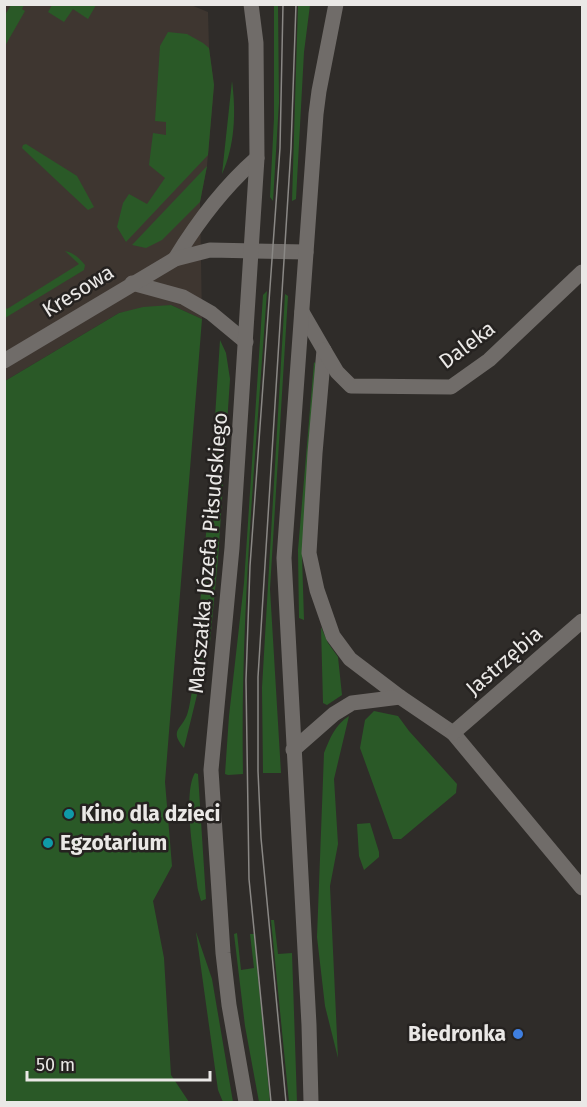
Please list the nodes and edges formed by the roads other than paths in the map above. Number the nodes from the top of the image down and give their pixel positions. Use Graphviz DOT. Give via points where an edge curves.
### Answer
graph roads {
  1 [pos="251,4"];
  2 [pos="336,4"];
  3 [pos="257,158"];
  4 [pos="252,251"];
  5 [pos="306,252"];
  6 [pos="175,259"];
  7 [pos="582,272"];
  8 [pos="132,283"];
  9 [pos="302,312"];
  10 [pos="246,342"];
  11 [pos="324,350"];
  12 [pos="4,362"];
  13 [pos="582,621"];
  14 [pos="400,697"];
  15 [pos="453,733"];
  16 [pos="293,750"];
  17 [pos="582,888"];
  18 [pos="246,1102"];
  19 [pos="311,1102"];
  1 -- 3 [label="main road, Marszałka Józefa Piłsudskiego" via="256,43"];
  2 -- 5 [label="main road" via="319,91"];
  3 -- 4 [label="main road, Marszałka Józefa Piłsudskiego"];
  3 -- 6 [label="main road" via="234,178 195,225"];
  4 -- 5 [label="main road, Kresowa"];
  4 -- 6 [label="main road, Kresowa" via="210,250"];
  4 -- 10 [label="main road, Marszałka Józefa Piłsudskiego"];
  5 -- 9 [label="main road"];
  6 -- 8 [label="main road, Kresowa"];
  7 -- 11 [label="main road, Daleka" via="489,360 451,387 351,386"];
  8 -- 10 [label="main road" via="183,297 211,313"];
  8 -- 12 [label="main road, Kresowa"];
  9 -- 11 [label="main road"];
  9 -- 16 [label="main road" via="284,558"];
  10 -- 18 [label="main road, Marszałka Józefa Piłsudskiego" via="211,770 223,953"];
  11 -- 14 [label="main road" via="309,553 317,591 341,647"];
  13 -- 15 [label="main road, Jastrzębia"];
  14 -- 15 [label="main road"];
  14 -- 16 [label="main road" via="352,703"];
  15 -- 17 [label="main road"];
  16 -- 19 [label="main road"];
}
